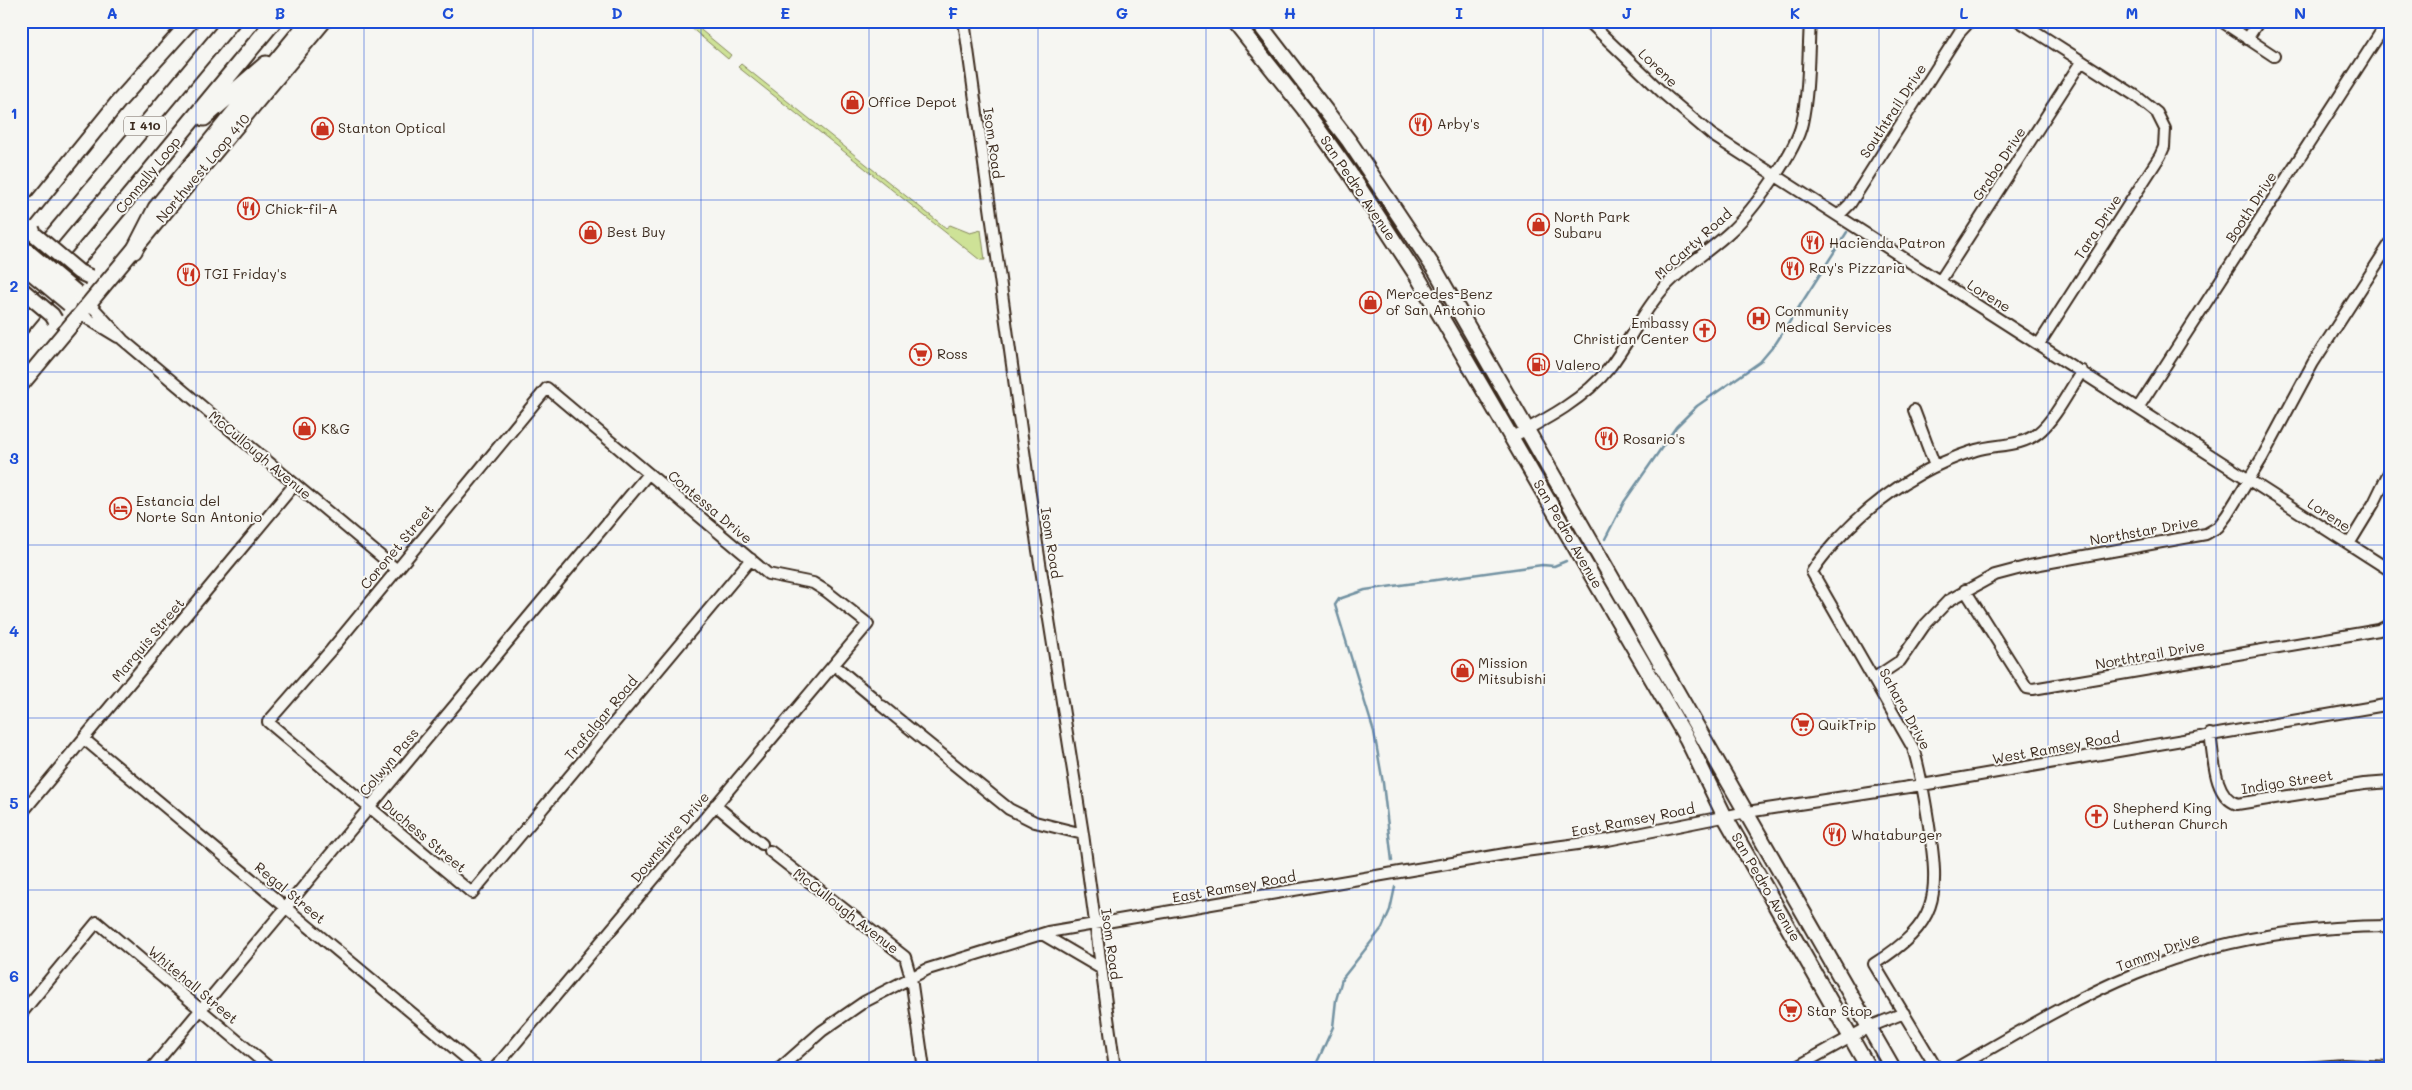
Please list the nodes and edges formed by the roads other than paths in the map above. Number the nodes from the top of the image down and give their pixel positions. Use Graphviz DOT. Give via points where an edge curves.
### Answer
graph roads {
  1 [pos="191,21"];
  2 [pos="232,21"];
  3 [pos="274,21"];
  4 [pos="309,21"];
  5 [pos="324,21"];
  6 [pos="964,21"];
  7 [pos="1234,21"];
  8 [pos="1257,21"];
  9 [pos="1588,21"];
  10 [pos="1810,21"];
  11 [pos="1970,21"];
  12 [pos="2019,21"];
  13 [pos="2221,21"];
  14 [pos="2259,21"];
  15 [pos="2388,21"];
  16 [pos="2247,39"];
  17 [pos="2274,56"];
  18 [pos="2081,62"];
  19 [pos="171,147"];
  20 [pos="1775,174"];
  21 [pos="1839,215"];
  22 [pos="26,225"];
  23 [pos="2391,242"];
  24 [pos="21,246"];
  25 [pos="134,251"];
  26 [pos="21,264"];
  27 [pos="120,268"];
  28 [pos="21,274"];
  29 [pos="1940,281"];
  30 [pos="21,289"];
  31 [pos="73,299"];
  32 [pos="85,308"];
  33 [pos="22,326"];
  34 [pos="2039,344"];
  35 [pos="52,349"];
  36 [pos="2082,371"];
  37 [pos="21,385"];
  38 [pos="547,388"];
  39 [pos="2138,408"];
  40 [pos="1914,410"];
  41 [pos="1527,429"];
  42 [pos="1512,437"];
  43 [pos="1935,466"];
  44 [pos="2391,468"];
  45 [pos="648,474"];
  46 [pos="2248,480"];
  47 [pos="295,484"];
  48 [pos="2349,544"];
  49 [pos="751,559"];
  50 [pos="396,569"];
  51 [pos="2391,571"];
  52 [pos="1965,590"];
  53 [pos="868,624"];
  54 [pos="2391,624"];
  55 [pos="1642,629"];
  56 [pos="1628,637"];
  57 [pos="834,665"];
  58 [pos="1873,680"];
  59 [pos="2391,704"];
  60 [pos="268,722"];
  61 [pos="2210,734"];
  62 [pos="84,739"];
  63 [pos="2391,782"];
  64 [pos="1922,785"];
  65 [pos="715,805"];
  66 [pos="369,807"];
  67 [pos="1747,812"];
  68 [pos="21,814"];
  69 [pos="1725,817"];
  70 [pos="1083,834"];
  71 [pos="472,894"];
  72 [pos="285,907"];
  73 [pos="1095,923"];
  74 [pos="2391,926"];
  75 [pos="1042,934"];
  76 [pos="1100,968"];
  77 [pos="911,978"];
  78 [pos="200,1010"];
  79 [pos="21,1014"];
  80 [pos="1904,1014"];
  81 [pos="1869,1027"];
  82 [pos="1852,1036"];
  83 [pos="2391,1067"];
  84 [pos="151,1069"];
  85 [pos="271,1069"];
  86 [pos="478,1069"];
  87 [pos="494,1069"];
  88 [pos="779,1069"];
  89 [pos="924,1069"];
  90 [pos="1115,1069"];
  91 [pos="1793,1069"];
  92 [pos="1870,1069"];
  93 [pos="1893,1069"];
  94 [pos="1937,1069"];
  95 [pos="1955,1069"];
  96 [pos="2291,1069"];
  1 -- 22 [label="main road" via="119,101 35,205"];
  2 -- 28 [label="highway, I 410"];
  3 -- 19 [label="highway, Connally Loop / I 410"];
  4 -- 19 [label="highway" via="273,58"];
  4 -- 25 [label="highway" via="156,208"];
  5 -- 25 [label="main road, Northwest Loop 410"];
  6 -- 70 [label="street, Isom Road" via="1037,544"];
  7 -- 42 [label="main road, San Pedro Avenue" via="1299,102 1349,172 1420,279"];
  8 -- 41 [label="main road, San Pedro Avenue" via="1349,141 1408,227"];
  9 -- 20 [label="street, Lorene" via="1712,135"];
  10 -- 20 [label="street, McCarty Road" via="1802,125"];
  11 -- 21 [label="street, Southtrail Drive" via="1959,33 1850,204"];
  12 -- 18 [label="street"];
  13 -- 16 [label="street"];
  14 -- 16 [label="street"];
  15 -- 39 [label="street, Booth Drive"];
  16 -- 17 [label="street"];
  18 -- 29 [label="street, Grabo Drive"];
  18 -- 34 [label="street, Tara Drive" via="2157,113 2162,120 2165,140 2160,156"];
  19 -- 33 [label="highway, Connally Loop / I 410"];
  20 -- 21 [label="street, Lorene"];
  20 -- 41 [label="street, McCarty Road" via="1734,228 1662,290 1597,381 1570,403"];
  21 -- 29 [label="street, Lorene"];
  22 -- 27 [label="main road, bridge" via="79,272 90,277"];
  23 -- 46 [label="street, Northstar Drive" via="2313,363"];
  24 -- 31 [label="main road, McCullough Avenue, bridge"];
  25 -- 27 [label="main road, Northwest Loop 410"];
  26 -- 31 [label="main road, McCullough Avenue, bridge"];
  27 -- 32 [label="main road, Northwest Loop 410"];
  29 -- 34 [label="street, Lorene"];
  30 -- 35 [label="main road, bridge" via="52,314 56,330"];
  31 -- 32 [label="main road, McCullough Avenue"];
  32 -- 35 [label="main road, Northwest Loop 410"];
  32 -- 47 [label="street, McCullough Avenue"];
  34 -- 36 [label="street, Lorene"];
  35 -- 37 [label="main road, Northwest Loop 410"];
  36 -- 39 [label="street, Lorene"];
  36 -- 43 [label="street" via="2038,433 2027,440 1980,449"];
  38 -- 45 [label="street, Contessa Drive"];
  38 -- 50 [label="street, Coronet Street"];
  39 -- 46 [label="street, Lorene"];
  40 -- 43 [label="street"];
  41 -- 42 [label="street, McCarty Road"];
  41 -- 55 [label="main road, San Pedro Avenue"];
  42 -- 56 [label="main road, San Pedro Avenue"];
  43 -- 58 [label="street, Sahara Drive" via="1900,485 1869,508 1830,548 1812,572"];
  44 -- 48 [label="street"];
  45 -- 49 [label="street, Contessa Drive"];
  45 -- 66 [label="street, Colwyn Pass"];
  46 -- 48 [label="street, Lorene"];
  46 -- 52 [label="street, Northstar Drive" via="2218,527 2206,534 2009,570"];
  47 -- 50 [label="street, McCullough Avenue"];
  47 -- 62 [label="street, Marquis Street"];
  48 -- 51 [label="street, Lorene"];
  49 -- 53 [label="street, Contessa Drive" via="768,574 814,583"];
  49 -- 71 [label="street, Trafalgar Road"];
  50 -- 60 [label="street, Coronet Street"];
  52 -- 54 [label="street, Northtrail Drive" via="2027,688 2033,689 2379,630"];
  52 -- 58 [label="street, Northstar Drive" via="1936,613 1900,660"];
  53 -- 57 [label="street, Downshire Drive"];
  55 -- 56 [label="main road"];
  55 -- 67 [label="main road, San Pedro Avenue"];
  56 -- 69 [label="main road, San Pedro Avenue" via="1690,745"];
  57 -- 65 [label="street, Downshire Drive"];
  57 -- 70 [label="street" via="1009,809 1035,822"];
  58 -- 64 [label="street, Sahara Drive" via="1913,748"];
  59 -- 61 [label="street, West Ramsey Road"];
  60 -- 66 [label="street, Duchess Street"];
  61 -- 63 [label="street, Indigo Street" via="2224,798 2237,804"];
  61 -- 64 [label="street, West Ramsey Road"];
  62 -- 68 [label="street, Marquis Street"];
  62 -- 72 [label="street, Regal Street"];
  64 -- 67 [label="street, West Ramsey Road"];
  64 -- 80 [label="street, Sahara Drive" via="1935,869 1932,901 1914,934 1874,964"];
  65 -- 77 [label="street, McCullough Avenue" via="905,957"];
  65 -- 87 [label="street, Downshire Drive"];
  66 -- 71 [label="street, Duchess Street"];
  66 -- 72 [label="street, Colwyn Pass"];
  67 -- 69 [label="street, West Ramsey Road"];
  67 -- 81 [label="main road, San Pedro Avenue"];
  69 -- 73 [label="street, East Ramsey Road" via="1580,844"];
  69 -- 82 [label="main road, San Pedro Avenue"];
  70 -- 73 [label="street, Isom Road"];
  72 -- 78 [label="street, Colwyn Pass"];
  72 -- 86 [label="street, Regal Street"];
  73 -- 75 [label="street, East Ramsey Road"];
  73 -- 76 [label="street, Isom Road"];
  74 -- 95 [label="street, Tammy Drive" via="2350,926 2267,935 2200,951 2136,973 2074,1002"];
  75 -- 76 [label="street"];
  75 -- 77 [label="street, East Ramsey Road" via="950,961"];
  76 -- 90 [label="street, Isom Road"];
  77 -- 88 [label="street, East Ramsey Road" via="864,1002 822,1031"];
  77 -- 89 [label="street, McCullough Avenue"];
  78 -- 79 [label="street, Whitehall Street" via="97,922"];
  78 -- 84 [label="street, Colwyn Pass"];
  78 -- 85 [label="street, Whitehall Street"];
  80 -- 81 [label="street"];
  80 -- 94 [label="street"];
  81 -- 82 [label="street"];
  81 -- 93 [label="main road, San Pedro Avenue"];
  82 -- 91 [label="street"];
  82 -- 92 [label="main road, San Pedro Avenue"];
  83 -- 96 [label="street" via="2344,1065"];
}
